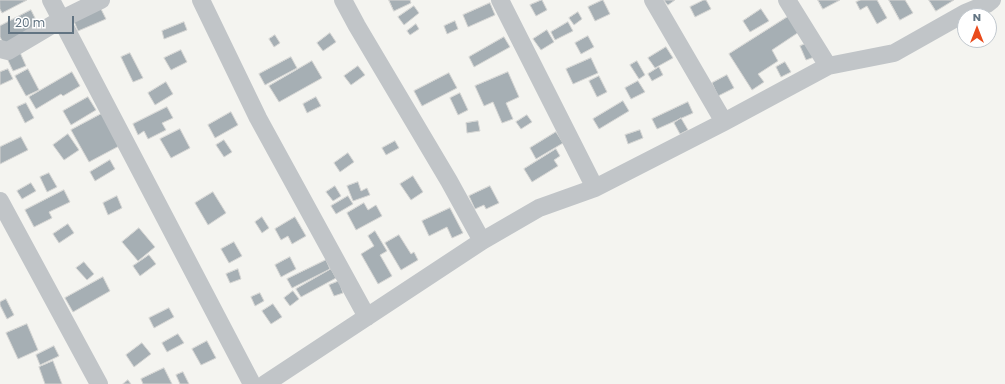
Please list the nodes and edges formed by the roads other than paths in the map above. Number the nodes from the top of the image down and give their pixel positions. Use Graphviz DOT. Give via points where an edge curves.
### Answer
graph roads {
  1 [pos="51,0"];
  2 [pos="101,0"];
  3 [pos="201,0"];
  4 [pos="343,0"];
  5 [pos="500,0"];
  6 [pos="653,0"];
  7 [pos="787,0"];
  8 [pos="992,0"];
  9 [pos="62,18"];
  10 [pos="0,49"];
  11 [pos="828,66"];
  12 [pos="724,122"];
  13 [pos="594,188"];
  14 [pos="0,201"];
  15 [pos="482,241"];
  16 [pos="367,317"];
  17 [pos="99,384"];
  18 [pos="252,384"];
  19 [pos="265,384"];
  1 -- 9 [label="street"];
  2 -- 9 [label="street"];
  3 -- 16 [label="street" via="258,118"];
  4 -- 15 [label="street"];
  5 -- 13 [label="street"];
  6 -- 12 [label="street"];
  7 -- 11 [label="street"];
  8 -- 11 [label="street" via="894,53"];
  9 -- 10 [label="street" via="8,51"];
  9 -- 18 [label="street"];
  11 -- 12 [label="street"];
  12 -- 13 [label="street"];
  13 -- 15 [label="street" via="539,208"];
  14 -- 17 [label="street"];
  15 -- 16 [label="street"];
  16 -- 19 [label="street"];
}
